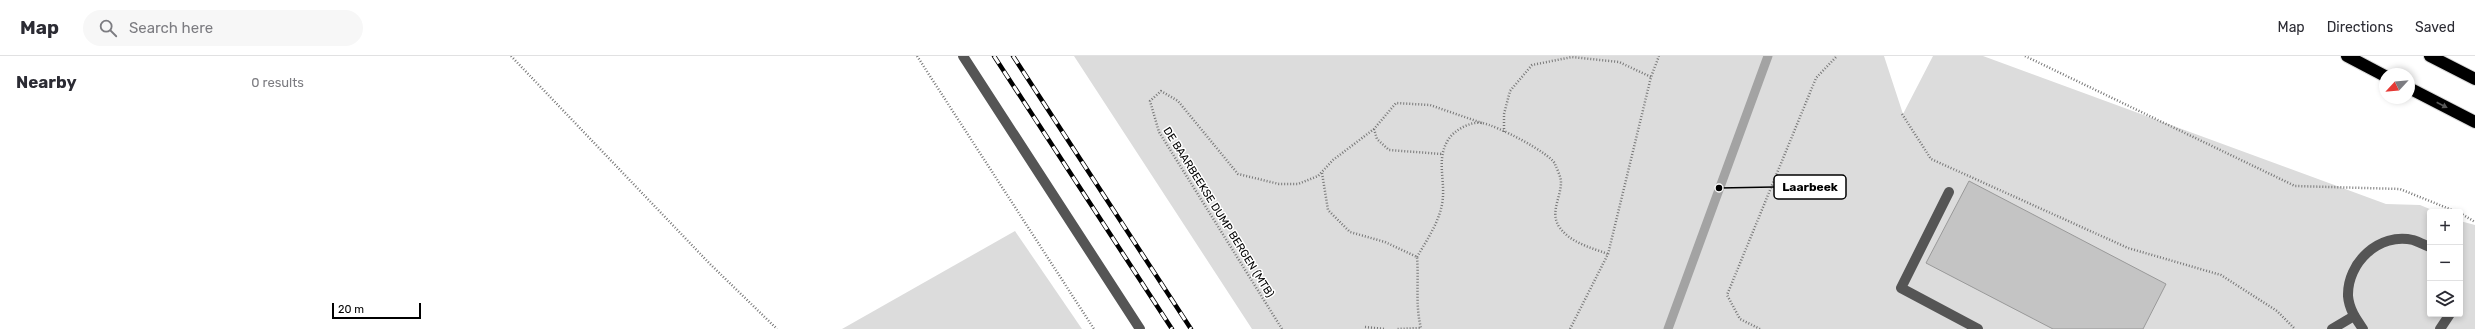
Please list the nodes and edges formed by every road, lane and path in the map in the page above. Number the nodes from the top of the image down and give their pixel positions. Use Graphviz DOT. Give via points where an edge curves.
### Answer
graph roads {
  1 [pos="512,56"];
  2 [pos="917,56"];
  3 [pos="963,56"];
  4 [pos="1659,56"];
  5 [pos="1837,56"];
  6 [pos="2025,56"];
  7 [pos="2347,56"];
  8 [pos="2430,56"];
  9 [pos="2379,73"];
  10 [pos="1651,77"];
  11 [pos="2475,79"];
  12 [pos="2415,91"];
  13 [pos="1902,114"];
  14 [pos="2475,122"];
  15 [pos="1482,123"];
  16 [pos="1374,129"];
  17 [pos="1504,132"];
  18 [pos="1442,154"];
  19 [pos="1322,172"];
  20 [pos="1949,192"];
  21 [pos="2449,209"];
  22 [pos="2463,215"];
  23 [pos="2475,222"];
  24 [pos="2427,246"];
  25 [pos="1608,254"];
  26 [pos="1417,257"];
  27 [pos="2354,316"];
  28 [pos="2448,317"];
  29 [pos="1365,327"];
  30 [pos="777,329"];
  31 [pos="1094,329"];
  32 [pos="1140,329"];
  33 [pos="1282,329"];
  34 [pos="1385,329"];
  35 [pos="1397,329"];
  36 [pos="1421,329"];
  37 [pos="1570,329"];
  38 [pos="1760,329"];
  39 [pos="1978,329"];
  40 [pos="2295,329"];
  41 [pos="2332,329"];
  42 [pos="2363,329"];
  43 [pos="2440,329"];
  1 -- 30 [label="path" via="709,263"];
  2 -- 31 [label="path"];
  3 -- 32 [label="street"];
  4 -- 10 [label="path"];
  5 -- 38 [label="path" via="1816,78 1727,295 1740,320"];
  6 -- 21 [label="path" via="2295,186 2400,189"];
  7 -- 9 [label="highway"];
  8 -- 11 [label="highway"];
  10 -- 17 [label="path" via="1619,62 1572,57 1532,65 1510,91 1504,114"];
  10 -- 25 [label="path"];
  12 -- 14 [label="highway, one-way"];
  13 -- 40 [label="path" via="1931,160 2128,248 2221,275 2277,311"];
  15 -- 16 [label="path, DE BAARBEEKSE DUMP BERGEN (MTB)" via="1430,105 1396,103"];
  15 -- 17 [label="path, DE BAARBEEKSE DUMP BERGEN (MTB)"];
  15 -- 18 [label="path" via="1463,126 1449,139"];
  16 -- 18 [label="path" via="1377,139 1389,150"];
  16 -- 19 [label="path, DE BAARBEEKSE DUMP BERGEN (MTB)" via="1332,160"];
  17 -- 25 [label="path, DE BAARBEEKSE DUMP BERGEN (MTB)" via="1537,149 1555,163 1561,181 1555,216 1560,228 1572,239"];
  18 -- 26 [label="path" via="1440,172 1443,195 1440,214"];
  19 -- 26 [label="path" via="1328,210 1350,232 1385,242"];
  19 -- 33 [label="path, DE BAARBEEKSE DUMP BERGEN (MTB)" via="1298,184 1279,184 1238,174 1178,101 1161,91 1150,101 1159,132"];
  20 -- 39 [label="street" via="1901,288"];
  22 -- 23 [label="path"];
  24 -- 27 [label="street" via="2412,240 2393,240 2374,247 2360,260 2350,277 2348,297"];
  25 -- 37 [label="path"];
  26 -- 36 [label="path" via="1417,310"];
  27 -- 41 [label="street"];
  27 -- 42 [label="street"];
  28 -- 43 [label="street"];
  29 -- 34 [label="path"];
  35 -- 36 [label="path"];
}
